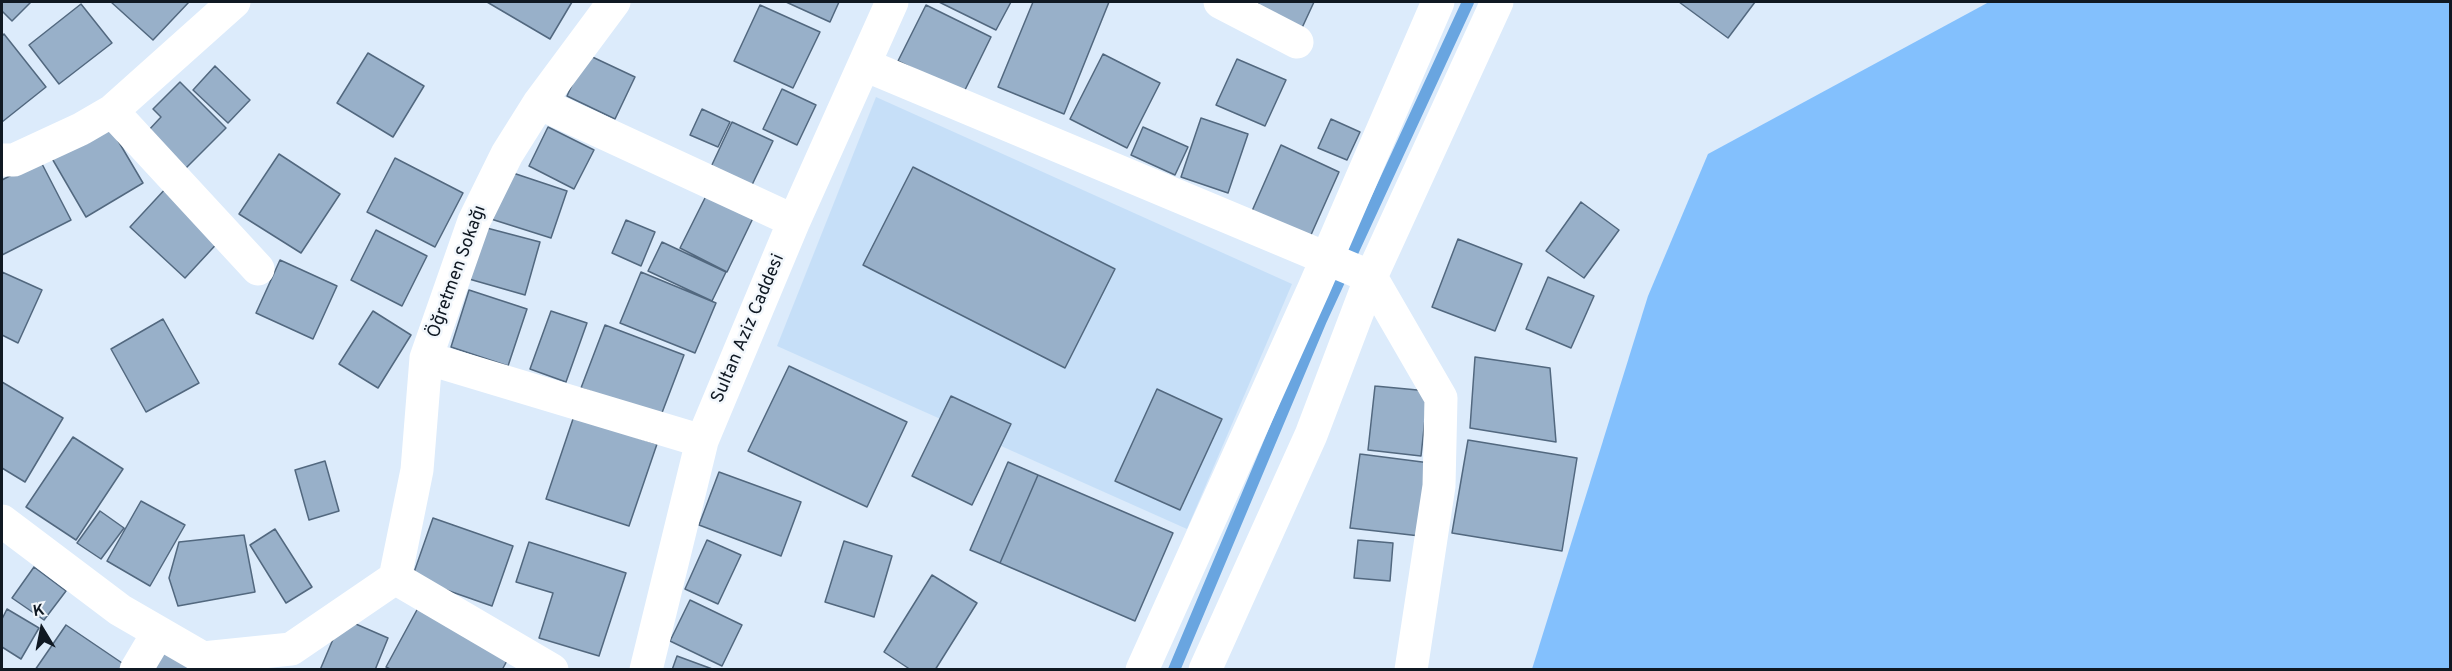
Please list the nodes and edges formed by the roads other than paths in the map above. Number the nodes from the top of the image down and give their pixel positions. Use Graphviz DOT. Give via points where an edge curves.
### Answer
graph roads {
  1 [pos="234,2"];
  2 [pos="614,2"];
  3 [pos="892,2"];
  4 [pos="1220,2"];
  5 [pos="1438,2"];
  6 [pos="1497,2"];
  7 [pos="1297,42"];
  8 [pos="865,65"];
  9 [pos="539,103"];
  10 [pos="112,111"];
  11 [pos="2,160"];
  12 [pos="794,221"];
  13 [pos="258,269"];
  14 [pos="1371,277"];
  15 [pos="426,358"];
  16 [pos="702,441"];
  17 [pos="2,521"];
  18 [pos="395,578"];
  19 [pos="158,633"];
  20 [pos="136,669"];
  21 [pos="552,669"];
  22 [pos="646,669"];
  23 [pos="1142,669"];
  24 [pos="1205,669"];
  25 [pos="1412,669"];
  1 -- 10 [label="street"];
  2 -- 9 [label="street, Öğretmen Sokağı"];
  3 -- 8 [label="street, Sultan Aziz Caddesi"];
  4 -- 7 [label="street"];
  5 -- 23 [label="street"];
  6 -- 14 [label="street"];
  8 -- 12 [label="street, Sultan Aziz Caddesi"];
  8 -- 14 [label="street"];
  9 -- 12 [label="street"];
  9 -- 15 [label="street, Öğretmen Sokağı" via="507,154 474,221"];
  10 -- 11 [label="street" via="14,160"];
  10 -- 13 [label="street"];
  12 -- 16 [label="street, Sultan Aziz Caddesi"];
  14 -- 24 [label="street" via="1311,435"];
  14 -- 25 [label="street" via="1441,398 1439,486"];
  15 -- 16 [label="street"];
  15 -- 18 [label="street, Öğretmen Sokağı" via="417,470"];
  16 -- 22 [label="street, Sultan Aziz Caddesi"];
  17 -- 19 [label="street" via="120,610"];
  18 -- 19 [label="street" via="291,649 203,658"];
  18 -- 21 [label="street"];
  19 -- 20 [label="street"];
}
